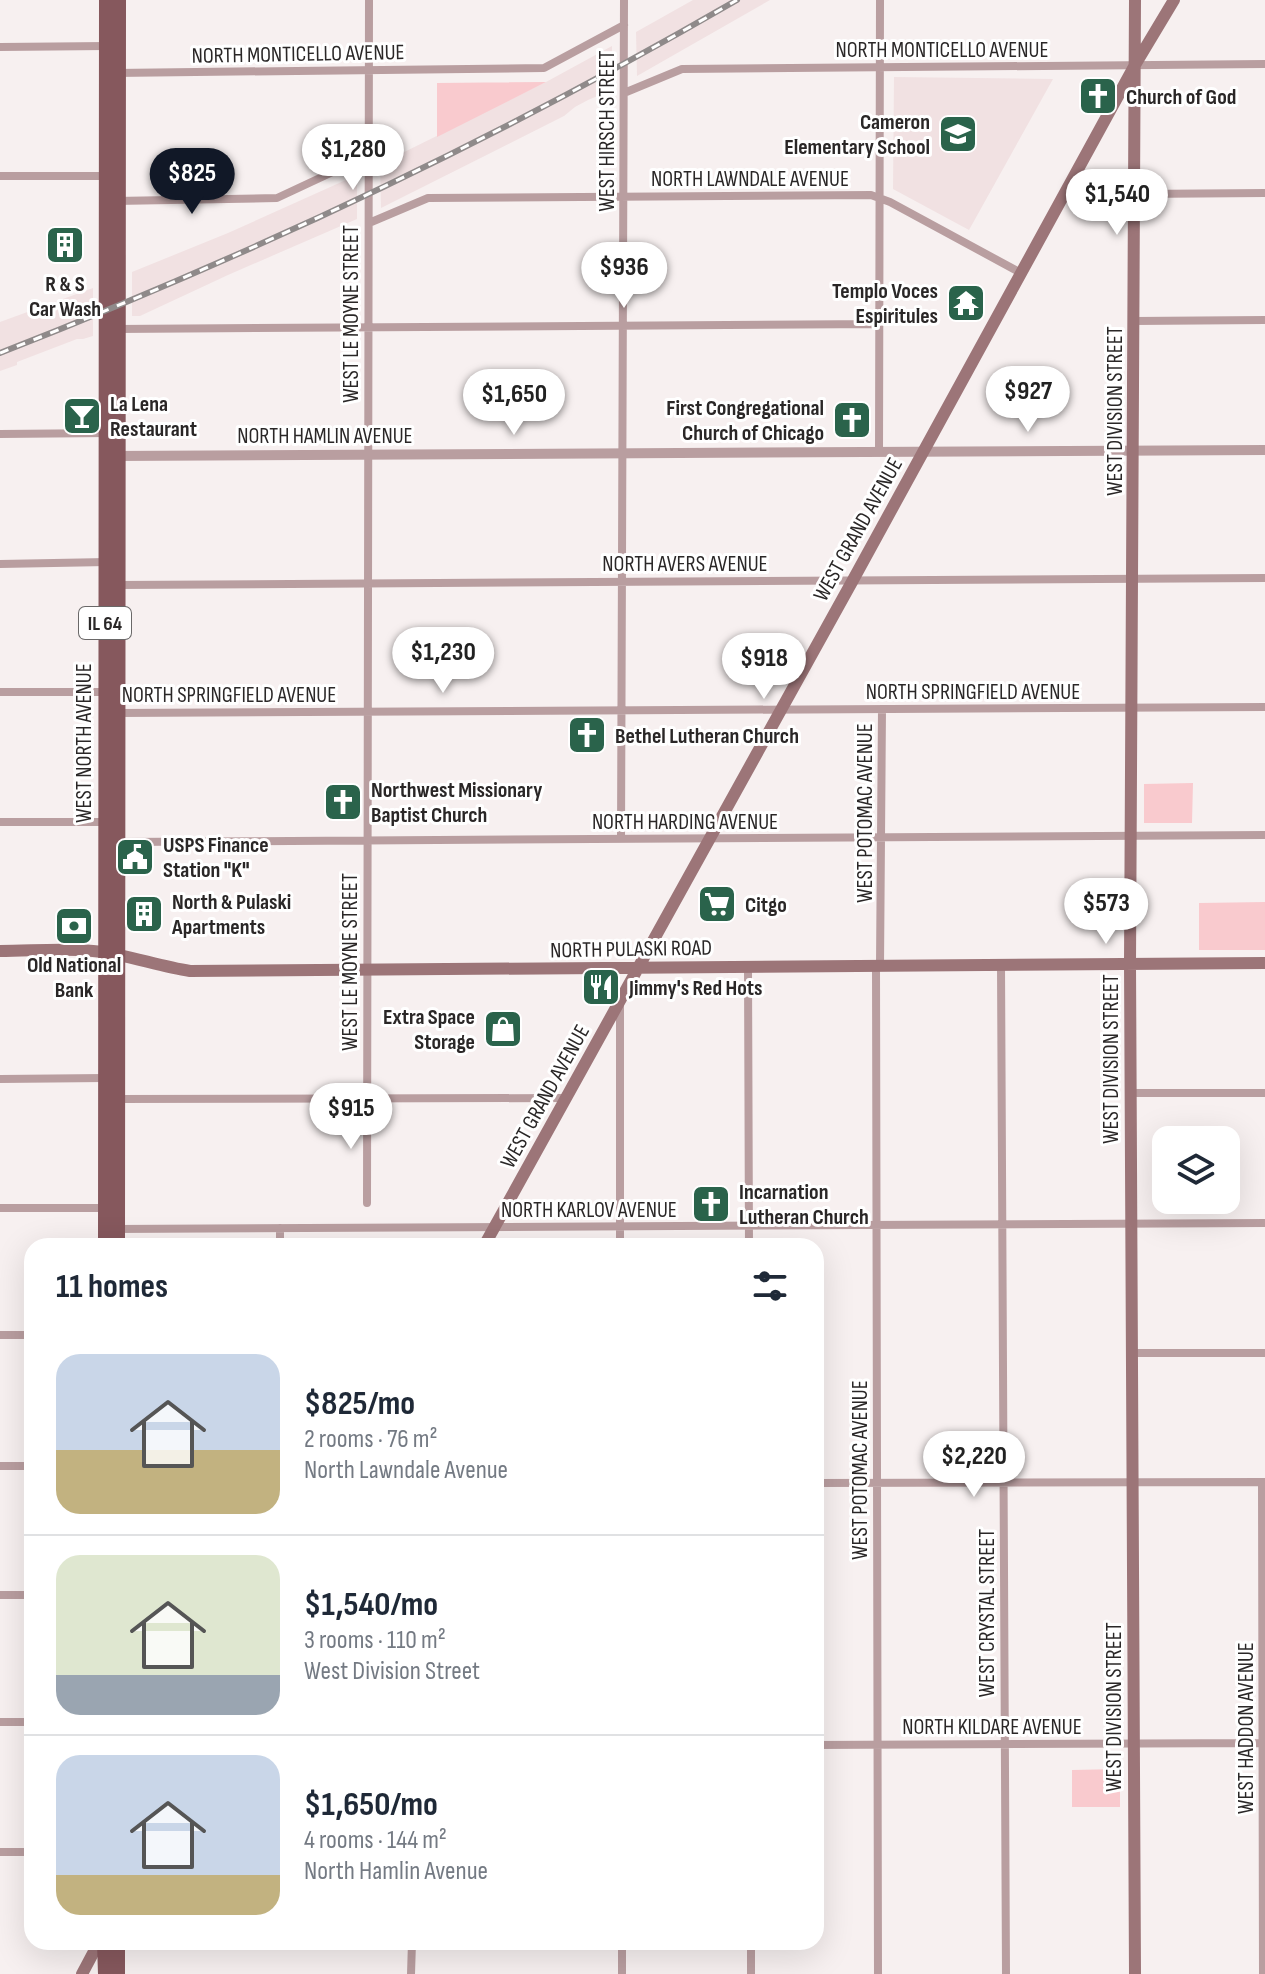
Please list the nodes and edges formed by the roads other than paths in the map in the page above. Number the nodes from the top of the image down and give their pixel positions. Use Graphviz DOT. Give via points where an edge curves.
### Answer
graph roads {
  1 [pos="106,0"];
  2 [pos="119,0"];
  3 [pos="369,0"];
  4 [pos="624,0"];
  5 [pos="880,0"];
  6 [pos="1135,0"];
  7 [pos="1174,0"];
  8 [pos="624,25"];
  9 [pos="113,46"];
  10 [pos="0,47"];
  11 [pos="1265,64"];
  12 [pos="1135,65"];
  13 [pos="880,67"];
  14 [pos="369,70"];
  15 [pos="113,73"];
  16 [pos="624,93"];
  17 [pos="369,155"];
  18 [pos="0,176"];
  19 [pos="113,176"];
  20 [pos="1265,193"];
  21 [pos="1135,194"];
  22 [pos="623,197"];
  23 [pos="880,197"];
  24 [pos="112,201"];
  25 [pos="369,223"];
  26 [pos="1021,273"];
  27 [pos="1265,320"];
  28 [pos="1134,321"];
  29 [pos="879,324"];
  30 [pos="623,326"];
  31 [pos="368,327"];
  32 [pos="112,329"];
  33 [pos="112,433"];
  34 [pos="0,434"];
  35 [pos="1265,450"];
  36 [pos="1134,451"];
  37 [pos="879,452"];
  38 [pos="923,452"];
  39 [pos="622,453"];
  40 [pos="368,454"];
  41 [pos="112,456"];
  42 [pos="112,562"];
  43 [pos="0,564"];
  44 [pos="1133,578"];
  45 [pos="1265,578"];
  46 [pos="853,580"];
  47 [pos="622,582"];
  48 [pos="368,583"];
  49 [pos="112,585"];
  50 [pos="0,692"];
  51 [pos="112,692"];
  52 [pos="1265,707"];
  53 [pos="1132,708"];
  54 [pos="780,709"];
  55 [pos="882,709"];
  56 [pos="621,710"];
  57 [pos="367,711"];
  58 [pos="112,713"];
  59 [pos="0,822"];
  60 [pos="112,822"];
  61 [pos="1265,835"];
  62 [pos="1131,836"];
  63 [pos="881,837"];
  64 [pos="709,838"];
  65 [pos="621,839"];
  66 [pos="367,840"];
  67 [pos="112,842"];
  68 [pos="0,951"];
  69 [pos="112,954"];
  70 [pos="1130,963"];
  71 [pos="1265,963"];
  72 [pos="1001,965"];
  73 [pos="748,966"];
  74 [pos="878,966"];
  75 [pos="638,968"];
  76 [pos="367,970"];
  77 [pos="620,1000"];
  78 [pos="111,1078"];
  79 [pos="0,1079"];
  80 [pos="1130,1093"];
  81 [pos="1265,1093"];
  82 [pos="368,1098"];
  83 [pos="566,1098"];
  84 [pos="111,1099"];
  85 [pos="367,1203"];
  86 [pos="0,1208"];
  87 [pos="111,1208"];
  88 [pos="1265,1223"];
  89 [pos="1131,1224"];
  90 [pos="876,1225"];
  91 [pos="1002,1225"];
  92 [pos="749,1226"];
  93 [pos="494,1227"];
  94 [pos="620,1227"];
  95 [pos="280,1228"];
  96 [pos="111,1229"];
  97 [pos="108,1238"];
  98 [pos="115,1238"];
  99 [pos="280,1238"];
  100 [pos="488,1238"];
  101 [pos="620,1238"];
  102 [pos="749,1238"];
  103 [pos="0,1335"];
  104 [pos="24,1335"];
  105 [pos="1132,1353"];
  106 [pos="1265,1353"];
  107 [pos="0,1466"];
  108 [pos="24,1466"];
  109 [pos="1263,1482"];
  110 [pos="824,1483"];
  111 [pos="877,1483"];
  112 [pos="1003,1483"];
  113 [pos="1132,1483"];
  114 [pos="0,1595"];
  115 [pos="24,1595"];
  116 [pos="0,1722"];
  117 [pos="24,1722"];
  118 [pos="1264,1743"];
  119 [pos="1005,1744"];
  120 [pos="1133,1744"];
  121 [pos="824,1745"];
  122 [pos="878,1745"];
  123 [pos="0,1852"];
  124 [pos="24,1852"];
  125 [pos="97,1950"];
  126 [pos="103,1950"];
  127 [pos="118,1950"];
  128 [pos="412,1950"];
  129 [pos="622,1950"];
  130 [pos="751,1950"];
  131 [pos="82,1974"];
  132 [pos="105,1974"];
  133 [pos="118,1974"];
  134 [pos="411,1974"];
  135 [pos="622,1974"];
  136 [pos="751,1974"];
  137 [pos="878,1974"];
  138 [pos="1006,1974"];
  139 [pos="1135,1974"];
  140 [pos="1263,1974"];
  1 -- 9 [label="main road, WEST NORTH AVENUE / IL 64"];
  2 -- 9 [label="main road, WEST NORTH AVENUE / IL 64"];
  3 -- 14 [label="street, WEST LE MOYNE STREET"];
  4 -- 8 [label="street, WEST HIRSCH STREET"];
  5 -- 13 [label="street"];
  6 -- 12 [label="main road, WEST DIVISION STREET"];
  7 -- 12 [label="main road, WEST GRAND AVENUE"];
  8 -- 14 [label="street, NORTH MONTICELLO AVENUE" via="544,68"];
  8 -- 16 [label="street, WEST HIRSCH STREET"];
  9 -- 10 [label="street"];
  9 -- 15 [label="main road, WEST NORTH AVENUE / IL 64"];
  11 -- 12 [label="street, NORTH MONTICELLO AVENUE"];
  12 -- 13 [label="street, NORTH MONTICELLO AVENUE"];
  12 -- 21 [label="main road, WEST DIVISION STREET"];
  12 -- 26 [label="main road, WEST GRAND AVENUE"];
  13 -- 16 [label="street, NORTH MONTICELLO AVENUE" via="682,69"];
  13 -- 23 [label="street"];
  14 -- 15 [label="street, NORTH MONTICELLO AVENUE"];
  14 -- 17 [label="street, WEST LE MOYNE STREET"];
  15 -- 19 [label="main road, WEST NORTH AVENUE / IL 64"];
  16 -- 22 [label="street, WEST HIRSCH STREET"];
  17 -- 24 [label="street" via="277,198"];
  17 -- 25 [label="street, WEST LE MOYNE STREET"];
  18 -- 19 [label="street"];
  19 -- 24 [label="main road, WEST NORTH AVENUE / IL 64"];
  20 -- 21 [label="street"];
  21 -- 28 [label="main road, WEST DIVISION STREET"];
  22 -- 23 [label="street, NORTH LAWNDALE AVENUE"];
  22 -- 25 [label="street, NORTH LAWNDALE AVENUE" via="428,198"];
  22 -- 30 [label="street, WEST HIRSCH STREET"];
  23 -- 26 [label="street, NORTH LAWNDALE AVENUE"];
  23 -- 29 [label="street"];
  24 -- 32 [label="main road, WEST NORTH AVENUE / IL 64"];
  25 -- 31 [label="street, WEST LE MOYNE STREET"];
  26 -- 38 [label="main road, WEST GRAND AVENUE"];
  27 -- 28 [label="street"];
  28 -- 36 [label="main road, WEST DIVISION STREET"];
  29 -- 30 [label="street"];
  29 -- 37 [label="street"];
  30 -- 31 [label="street"];
  30 -- 39 [label="street, WEST HIRSCH STREET"];
  31 -- 32 [label="street"];
  31 -- 40 [label="street, WEST LE MOYNE STREET"];
  32 -- 33 [label="main road, WEST NORTH AVENUE / IL 64"];
  33 -- 34 [label="street"];
  33 -- 41 [label="main road, WEST NORTH AVENUE / IL 64"];
  35 -- 36 [label="street, NORTH HAMLIN AVENUE"];
  36 -- 38 [label="street, NORTH HAMLIN AVENUE"];
  36 -- 44 [label="main road, WEST DIVISION STREET"];
  37 -- 38 [label="street, NORTH HAMLIN AVENUE"];
  37 -- 39 [label="street, NORTH HAMLIN AVENUE"];
  38 -- 46 [label="main road, WEST GRAND AVENUE"];
  39 -- 40 [label="street, NORTH HAMLIN AVENUE"];
  39 -- 47 [label="street, WEST HIRSCH STREET"];
  40 -- 41 [label="street, NORTH HAMLIN AVENUE"];
  40 -- 48 [label="street, WEST LE MOYNE STREET"];
  41 -- 42 [label="main road, WEST NORTH AVENUE / IL 64"];
  42 -- 43 [label="street"];
  42 -- 49 [label="main road, WEST NORTH AVENUE / IL 64"];
  44 -- 45 [label="street, NORTH AVERS AVENUE"];
  44 -- 46 [label="street, NORTH AVERS AVENUE"];
  44 -- 53 [label="main road, WEST DIVISION STREET"];
  46 -- 47 [label="street, NORTH AVERS AVENUE"];
  46 -- 54 [label="main road, WEST GRAND AVENUE"];
  47 -- 48 [label="street, NORTH AVERS AVENUE"];
  47 -- 56 [label="street, WEST HIRSCH STREET"];
  48 -- 49 [label="street, NORTH AVERS AVENUE"];
  48 -- 57 [label="street, WEST LE MOYNE STREET"];
  49 -- 51 [label="main road, WEST NORTH AVENUE / IL 64"];
  50 -- 51 [label="street, NORTH SPRINGFIELD AVENUE"];
  51 -- 58 [label="main road, WEST NORTH AVENUE / IL 64"];
  52 -- 53 [label="street, NORTH SPRINGFIELD AVENUE"];
  53 -- 55 [label="street, NORTH SPRINGFIELD AVENUE"];
  53 -- 62 [label="main road, WEST DIVISION STREET"];
  54 -- 55 [label="street, NORTH SPRINGFIELD AVENUE"];
  54 -- 56 [label="street, NORTH SPRINGFIELD AVENUE"];
  54 -- 64 [label="main road, WEST GRAND AVENUE"];
  55 -- 63 [label="street, WEST POTOMAC AVENUE"];
  56 -- 57 [label="street, NORTH SPRINGFIELD AVENUE"];
  56 -- 65 [label="street, WEST HIRSCH STREET"];
  57 -- 58 [label="street, NORTH SPRINGFIELD AVENUE"];
  57 -- 66 [label="street, WEST LE MOYNE STREET"];
  58 -- 60 [label="main road, WEST NORTH AVENUE / IL 64"];
  59 -- 60 [label="street"];
  60 -- 67 [label="main road, WEST NORTH AVENUE / IL 64"];
  61 -- 62 [label="street, NORTH HARDING AVENUE"];
  62 -- 63 [label="street, NORTH HARDING AVENUE"];
  62 -- 70 [label="main road, WEST DIVISION STREET"];
  63 -- 64 [label="street, NORTH HARDING AVENUE"];
  63 -- 74 [label="street, WEST POTOMAC AVENUE"];
  64 -- 65 [label="street, NORTH HARDING AVENUE"];
  64 -- 75 [label="main road, WEST GRAND AVENUE"];
  65 -- 66 [label="street, NORTH HARDING AVENUE"];
  66 -- 67 [label="street, NORTH HARDING AVENUE"];
  66 -- 76 [label="street, WEST LE MOYNE STREET"];
  67 -- 69 [label="main road, WEST NORTH AVENUE / IL 64"];
  68 -- 69 [label="main road, NORTH PULASKI ROAD"];
  69 -- 76 [label="main road, NORTH PULASKI ROAD" via="190,971"];
  69 -- 78 [label="main road, WEST NORTH AVENUE / IL 64"];
  70 -- 71 [label="main road, NORTH PULASKI ROAD"];
  70 -- 72 [label="main road, NORTH PULASKI ROAD"];
  70 -- 80 [label="main road, WEST DIVISION STREET"];
  72 -- 74 [label="main road, NORTH PULASKI ROAD"];
  72 -- 91 [label="street, WEST CRYSTAL STREET"];
  73 -- 74 [label="main road, NORTH PULASKI ROAD"];
  73 -- 75 [label="main road, NORTH PULASKI ROAD"];
  73 -- 92 [label="street"];
  74 -- 90 [label="street, WEST POTOMAC AVENUE"];
  75 -- 76 [label="main road, NORTH PULASKI ROAD"];
  75 -- 77 [label="main road, WEST GRAND AVENUE"];
  76 -- 82 [label="street, WEST LE MOYNE STREET"];
  77 -- 83 [label="main road, WEST GRAND AVENUE"];
  77 -- 94 [label="street"];
  78 -- 79 [label="street"];
  78 -- 84 [label="main road, WEST NORTH AVENUE / IL 64"];
  80 -- 81 [label="street"];
  80 -- 89 [label="main road, WEST DIVISION STREET"];
  82 -- 83 [label="street"];
  82 -- 84 [label="street"];
  82 -- 85 [label="street, WEST LE MOYNE STREET"];
  83 -- 93 [label="main road, WEST GRAND AVENUE"];
  84 -- 87 [label="main road, WEST NORTH AVENUE / IL 64"];
  86 -- 87 [label="street"];
  87 -- 96 [label="main road, WEST NORTH AVENUE / IL 64"];
  88 -- 89 [label="street, NORTH KARLOV AVENUE"];
  89 -- 91 [label="street, NORTH KARLOV AVENUE"];
  89 -- 105 [label="main road, WEST DIVISION STREET"];
  90 -- 91 [label="street, NORTH KARLOV AVENUE"];
  90 -- 92 [label="street, NORTH KARLOV AVENUE"];
  90 -- 111 [label="street, WEST POTOMAC AVENUE"];
  91 -- 112 [label="street, WEST CRYSTAL STREET"];
  92 -- 94 [label="street, NORTH KARLOV AVENUE"];
  92 -- 102 [label="street"];
  93 -- 94 [label="street, NORTH KARLOV AVENUE"];
  93 -- 95 [label="street, NORTH KARLOV AVENUE"];
  93 -- 100 [label="main road, WEST GRAND AVENUE"];
  94 -- 101 [label="street"];
  95 -- 96 [label="street, NORTH KARLOV AVENUE"];
  95 -- 99 [label="street"];
  96 -- 97 [label="main road, WEST NORTH AVENUE / IL 64"];
  96 -- 98 [label="main road, WEST NORTH AVENUE / IL 64"];
  103 -- 104 [label="street"];
  105 -- 106 [label="street"];
  105 -- 113 [label="main road, WEST DIVISION STREET"];
  107 -- 108 [label="street"];
  109 -- 113 [label="street"];
  109 -- 118 [label="street, WEST HADDON AVENUE"];
  110 -- 111 [label="street"];
  111 -- 112 [label="street"];
  111 -- 122 [label="street, WEST POTOMAC AVENUE"];
  112 -- 113 [label="street"];
  112 -- 119 [label="street, WEST CRYSTAL STREET"];
  113 -- 120 [label="main road, WEST DIVISION STREET"];
  114 -- 115 [label="street"];
  116 -- 117 [label="street"];
  118 -- 120 [label="street, NORTH KILDARE AVENUE"];
  118 -- 140 [label="street, WEST HADDON AVENUE"];
  119 -- 120 [label="street, NORTH KILDARE AVENUE"];
  119 -- 122 [label="street, NORTH KILDARE AVENUE"];
  119 -- 138 [label="street, WEST CRYSTAL STREET"];
  120 -- 139 [label="main road, WEST DIVISION STREET"];
  121 -- 122 [label="street, NORTH KILDARE AVENUE"];
  122 -- 137 [label="street, WEST POTOMAC AVENUE"];
  123 -- 124 [label="street"];
  125 -- 131 [label="main road"];
  126 -- 132 [label="main road"];
  127 -- 133 [label="main road"];
  128 -- 134 [label="street"];
  129 -- 135 [label="street"];
  130 -- 136 [label="street"];
}
